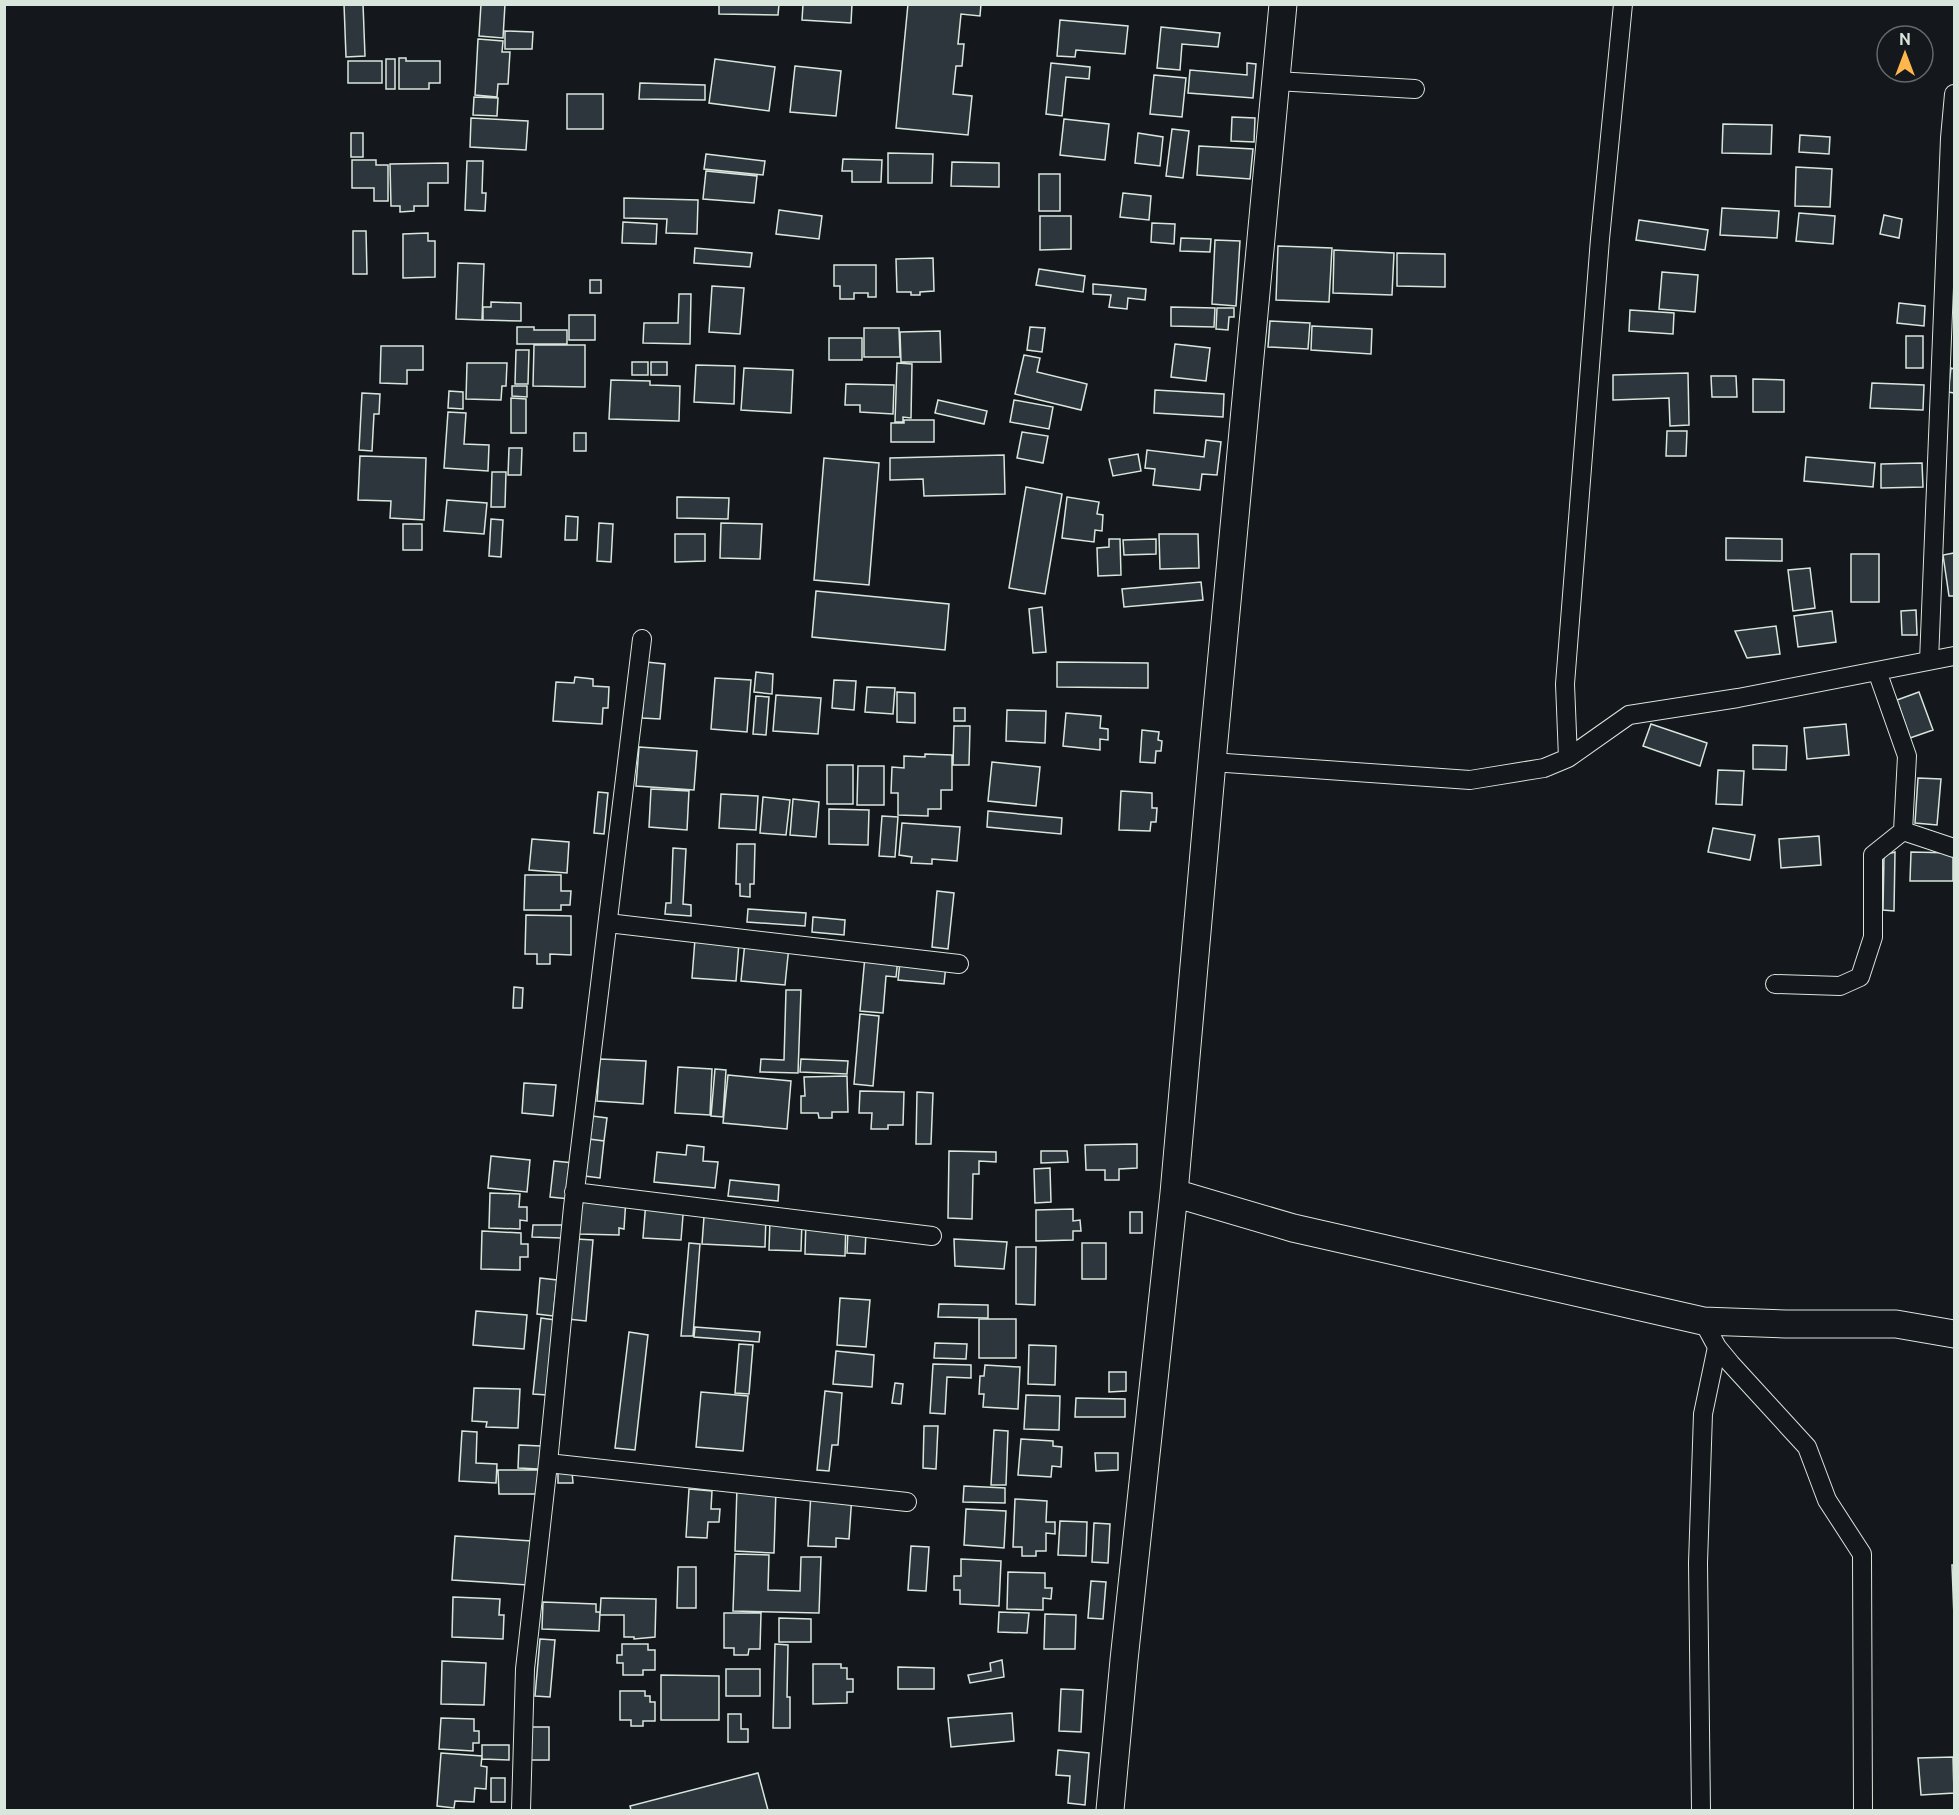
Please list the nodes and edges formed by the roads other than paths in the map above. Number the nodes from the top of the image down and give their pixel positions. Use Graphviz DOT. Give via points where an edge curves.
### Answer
graph roads {
  1 [pos="1283,4"];
  2 [pos="1623,4"];
  3 [pos="1276,81"];
  4 [pos="1415,89"];
  5 [pos="1954,94"];
  6 [pos="1952,138"];
  7 [pos="642,639"];
  8 [pos="1954,656"];
  9 [pos="1929,661"];
  10 [pos="1877,671"];
  11 [pos="1568,758"];
  12 [pos="1212,762"];
  13 [pos="1903,831"];
  14 [pos="1954,848"];
  15 [pos="608,923"];
  16 [pos="959,964"];
  17 [pos="1775,984"];
  18 [pos="574,1192"];
  19 [pos="1174,1193"];
  20 [pos="932,1236"];
  21 [pos="1703,1322"];
  22 [pos="1954,1335"];
  23 [pos="1717,1347"];
  24 [pos="548,1463"];
  25 [pos="907,1502"];
  26 [pos="521,1810"];
  27 [pos="1110,1810"];
  28 [pos="1701,1810"];
  29 [pos="1863,1810"];
  1 -- 3 [label="street"];
  2 -- 11 [label="street" via="1565,684"];
  3 -- 4 [label="street"];
  3 -- 12 [label="street"];
  5 -- 6 [label="street"];
  6 -- 9 [label="street"];
  7 -- 15 [label="street"];
  8 -- 9 [label="street"];
  9 -- 10 [label="street"];
  10 -- 11 [label="street" via="1629,715"];
  10 -- 13 [label="street" via="1907,756"];
  11 -- 12 [label="street" via="1545,768 1470,780"];
  12 -- 19 [label="street"];
  13 -- 14 [label="street"];
  13 -- 17 [label="street" via="1873,855 1873,937 1860,977 1840,986"];
  15 -- 16 [label="street"];
  15 -- 18 [label="street"];
  18 -- 20 [label="street"];
  18 -- 24 [label="street"];
  19 -- 21 [label="street" via="1293,1228"];
  19 -- 27 [label="street"];
  21 -- 22 [label="street" via="1896,1324"];
  21 -- 23 [label="street"];
  23 -- 28 [label="street" via="1703,1414 1698,1552"];
  23 -- 29 [label="street" via="1807,1447 1827,1500 1862,1554"];
  24 -- 25 [label="street"];
  24 -- 26 [label="street" via="525,1669"];
}
